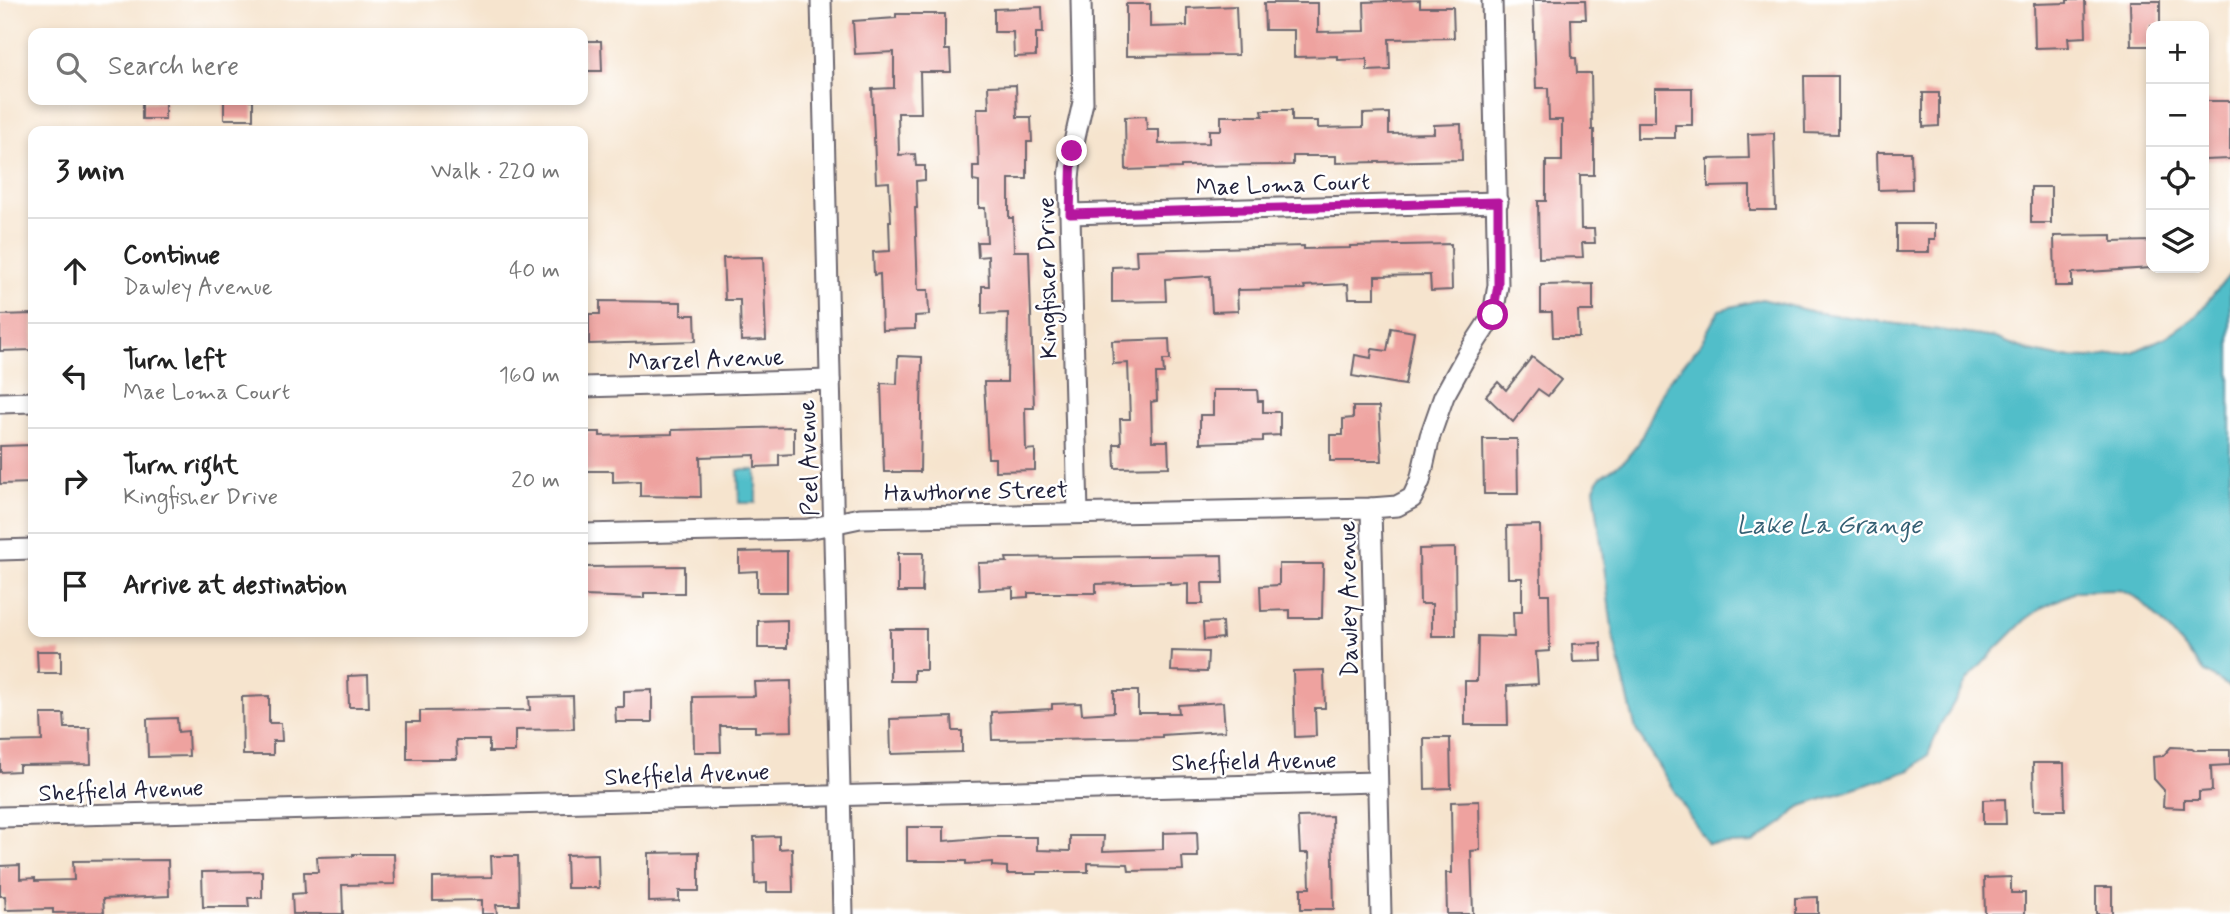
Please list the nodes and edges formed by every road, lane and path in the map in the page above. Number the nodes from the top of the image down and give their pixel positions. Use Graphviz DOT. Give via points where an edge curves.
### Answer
graph roads {
  1 [pos="821,0"];
  2 [pos="1081,0"];
  3 [pos="1492,0"];
  4 [pos="1498,202"];
  5 [pos="1070,214"];
  6 [pos="830,380"];
  7 [pos="588,387"];
  8 [pos="28,402"];
  9 [pos="0,403"];
  10 [pos="1371,508"];
  11 [pos="1078,513"];
  12 [pos="834,523"];
  13 [pos="588,534"];
  14 [pos="28,549"];
  15 [pos="0,550"];
  16 [pos="1376,782"];
  17 [pos="841,794"];
  18 [pos="0,817"];
  19 [pos="843,914"];
  20 [pos="1381,914"];
  1 -- 6 [label="street, Peel Avenue"];
  2 -- 5 [label="street, Kingfisher Drive" via="1083,102 1072,151"];
  3 -- 4 [label="street, Dawley Avenue"];
  4 -- 5 [label="street, Mae Loma Court"];
  4 -- 10 [label="street, Dawley Avenue" via="1498,285 1493,315 1444,396 1412,498 1397,506"];
  5 -- 11 [label="street, Kingfisher Drive"];
  6 -- 7 [label="street, Marzel Avenue"];
  6 -- 12 [label="street, Peel Avenue"];
  8 -- 9 [label="street"];
  10 -- 11 [label="street, Hawthorne Street"];
  10 -- 16 [label="street, Dawley Avenue"];
  11 -- 12 [label="street, Hawthorne Street" via="860,518"];
  12 -- 13 [label="street, Hawthorne Street" via="808,528"];
  12 -- 17 [label="street, Peel Avenue"];
  14 -- 15 [label="street"];
  16 -- 17 [label="street, Sheffield Avenue"];
  16 -- 20 [label="street, Dawley Avenue"];
  17 -- 18 [label="street, Sheffield Avenue"];
  17 -- 19 [label="street, Peel Avenue"];
}
